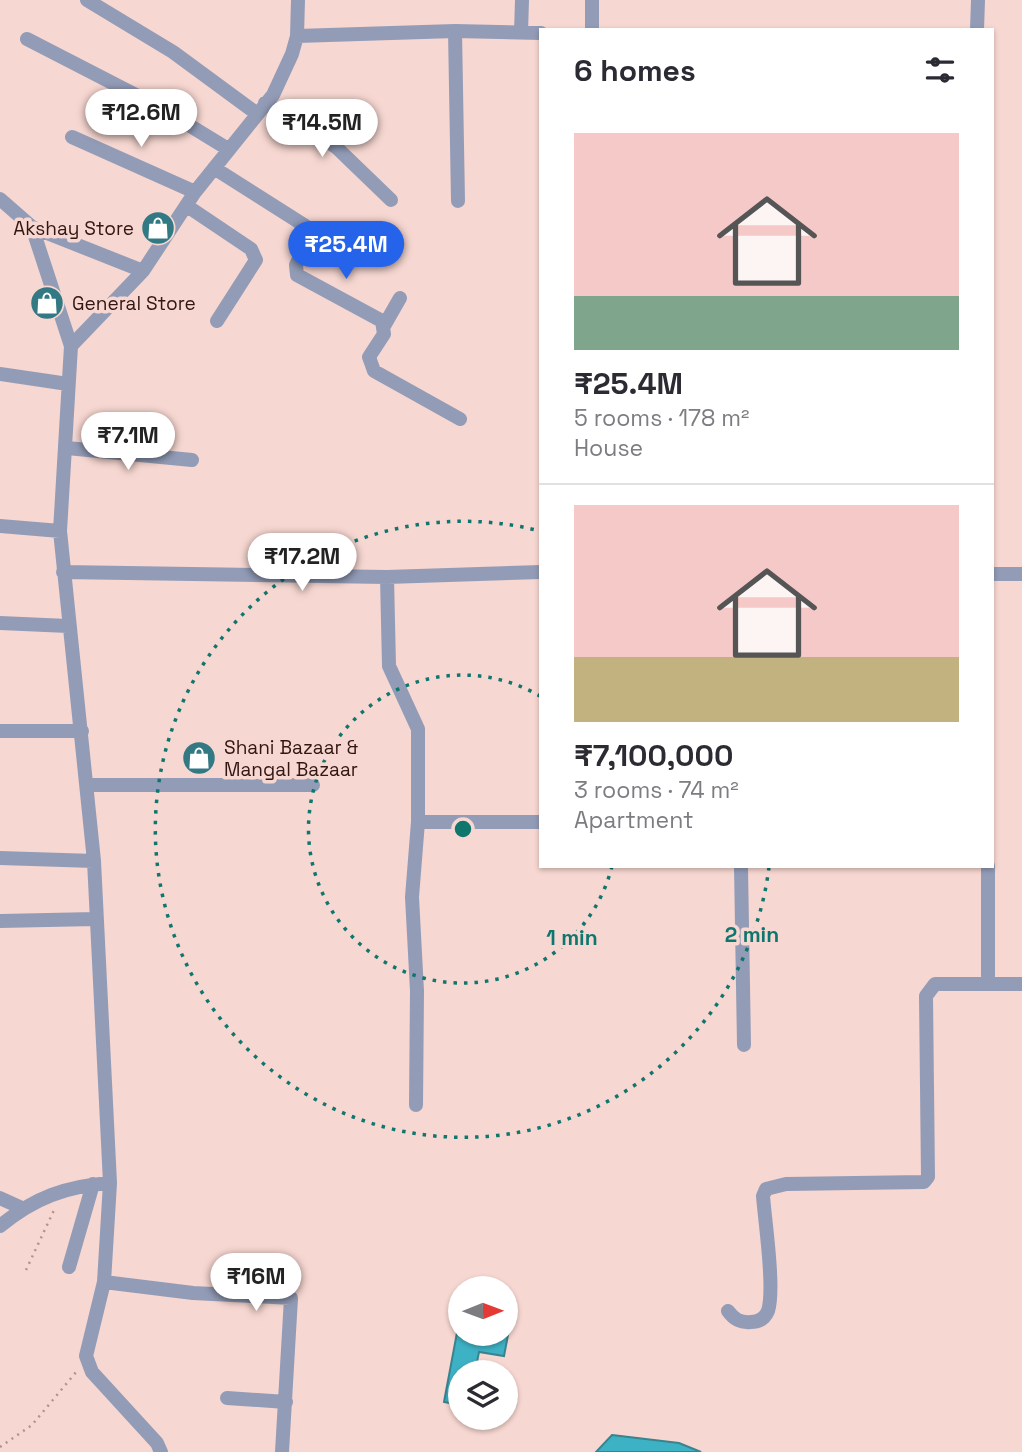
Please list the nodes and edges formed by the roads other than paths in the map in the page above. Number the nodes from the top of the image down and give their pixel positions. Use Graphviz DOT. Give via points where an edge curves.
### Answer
graph roads {
  1 [pos="87,0"];
  2 [pos="298,0"];
  3 [pos="522,0"];
  4 [pos="593,0"];
  5 [pos="978,0"];
  6 [pos="592,28"];
  7 [pos="976,28"];
  8 [pos="455,31"];
  9 [pos="521,33"];
  10 [pos="539,33"];
  11 [pos="297,36"];
  12 [pos="27,39"];
  13 [pos="261,108"];
  14 [pos="72,137"];
  15 [pos="228,149"];
  16 [pos="214,168"];
  17 [pos="195,192"];
  18 [pos="0,199"];
  19 [pos="391,200"];
  20 [pos="458,201"];
  21 [pos="187,206"];
  22 [pos="32,226"];
  23 [pos="143,271"];
  24 [pos="400,298"];
  25 [pos="217,321"];
  26 [pos="384,326"];
  27 [pos="71,345"];
  28 [pos="0,374"];
  29 [pos="68,384"];
  30 [pos="460,419"];
  31 [pos="67,448"];
  32 [pos="192,460"];
  33 [pos="0,526"];
  34 [pos="60,531"];
  35 [pos="63,572"];
  36 [pos="539,572"];
  37 [pos="994,573"];
  38 [pos="1022,574"];
  39 [pos="387,577"];
  40 [pos="0,623"];
  41 [pos="68,626"];
  42 [pos="0,731"];
  43 [pos="82,732"];
  44 [pos="87,785"];
  45 [pos="313,785"];
  46 [pos="418,822"];
  47 [pos="539,822"];
  48 [pos="0,858"];
  49 [pos="94,861"];
  50 [pos="741,868"];
  51 [pos="988,868"];
  52 [pos="95,919"];
  53 [pos="0,921"];
  54 [pos="988,984"];
  55 [pos="1022,984"];
  56 [pos="744,1045"];
  57 [pos="416,1105"];
  58 [pos="110,1183"];
  59 [pos="93,1184"];
  60 [pos="0,1198"];
  61 [pos="22,1208"];
  62 [pos="0,1226"];
  63 [pos="69,1267"];
  64 [pos="104,1282"];
  65 [pos="728,1311"];
  66 [pos="227,1398"];
  67 [pos="286,1402"];
  68 [pos="161,1452"];
  69 [pos="282,1452"];
  1 -- 13 [label="street"];
  2 -- 11 [label="street"];
  3 -- 9 [label="street"];
  4 -- 6 [label="street"];
  5 -- 7 [label="street"];
  8 -- 9 [label="street"];
  8 -- 11 [label="street"];
  8 -- 20 [label="street"];
  9 -- 10 [label="street"];
  11 -- 13 [label="street" via="284,75"];
  12 -- 15 [label="street" via="161,108"];
  13 -- 15 [label="street"];
  13 -- 19 [label="street" via="336,148"];
  14 -- 17 [label="street"];
  15 -- 16 [label="street"];
  16 -- 17 [label="street"];
  16 -- 26 [label="street" via="307,227 310,236 296,265 297,275"];
  17 -- 21 [label="street"];
  18 -- 22 [label="street"];
  21 -- 23 [label="street"];
  21 -- 25 [label="street" via="255,255"];
  22 -- 23 [label="street"];
  22 -- 27 [label="street"];
  23 -- 27 [label="street"];
  24 -- 26 [label="street"];
  26 -- 30 [label="street" via="369,357 374,371"];
  27 -- 29 [label="street"];
  28 -- 29 [label="street"];
  29 -- 31 [label="street"];
  31 -- 32 [label="street"];
  31 -- 34 [label="street"];
  33 -- 34 [label="street"];
  34 -- 35 [label="street"];
  35 -- 39 [label="street"];
  35 -- 41 [label="street"];
  36 -- 39 [label="street"];
  37 -- 38 [label="street"];
  39 -- 46 [label="street" via="389,666 418,729"];
  40 -- 41 [label="street"];
  41 -- 43 [label="street"];
  42 -- 43 [label="street"];
  43 -- 44 [label="street"];
  44 -- 45 [label="street"];
  44 -- 49 [label="street"];
  46 -- 47 [label="street"];
  46 -- 57 [label="street" via="412,897"];
  48 -- 49 [label="street"];
  49 -- 52 [label="street"];
  50 -- 56 [label="street"];
  51 -- 54 [label="street"];
  52 -- 53 [label="street"];
  52 -- 58 [label="street"];
  54 -- 55 [label="street"];
  54 -- 65 [label="street" via="935,984 927,992 928,1177 923,1182 786,1184 766,1189 767,1313 747,1322 733,1318"];
  58 -- 59 [label="street"];
  58 -- 64 [label="street"];
  59 -- 61 [label="street" via="64,1189"];
  59 -- 63 [label="street"];
  60 -- 61 [label="street"];
  61 -- 62 [label="street"];
  64 -- 67 [label="street" via="291,1298"];
  64 -- 68 [label="street" via="86,1356 92,1372"];
  66 -- 67 [label="street"];
  67 -- 69 [label="street"];
}
